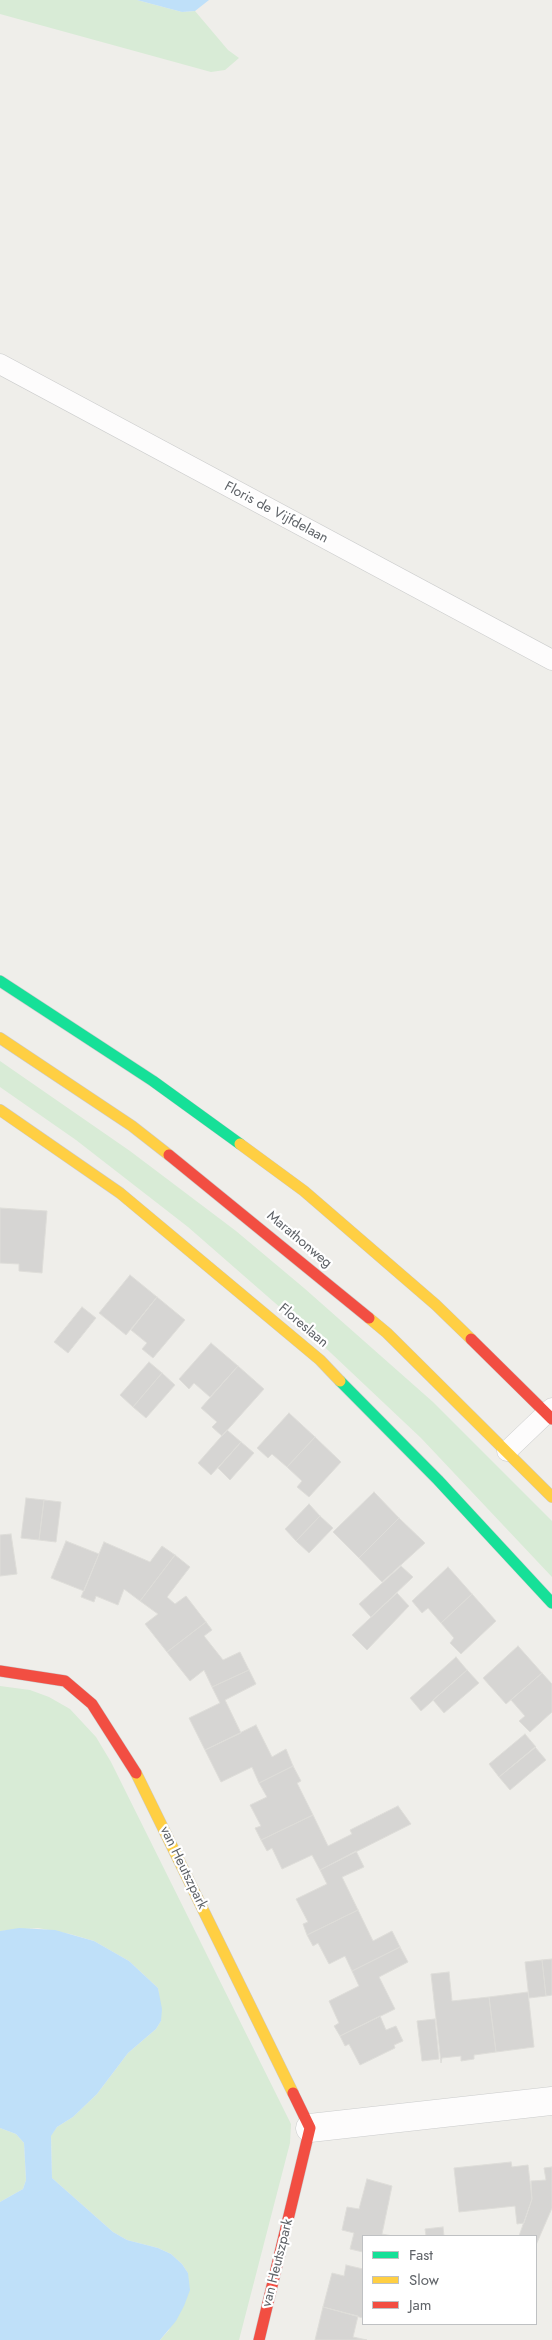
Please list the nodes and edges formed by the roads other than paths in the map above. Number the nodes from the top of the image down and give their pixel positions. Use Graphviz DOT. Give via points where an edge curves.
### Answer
graph roads {
  1 [pos="0,364"];
  2 [pos="552,660"];
  3 [pos="0,981"];
  4 [pos="0,1038"];
  5 [pos="0,1110"];
  6 [pos="550,1414"];
  7 [pos="507,1451"];
  8 [pos="552,1497"];
  9 [pos="552,1603"];
  10 [pos="0,1671"];
  11 [pos="552,2101"];
  12 [pos="310,2128"];
  13 [pos="259,2340"];
  1 -- 2 [label="lane, Floris de Vijfdelaan"];
  3 -- 6 [label="street" via="153,1081 304,1191 436,1305"];
  4 -- 7 [label="street, Marathonweg" via="132,1126 256,1224 387,1333"];
  5 -- 9 [label="street, Floreslaan" via="120,1193 320,1360"];
  6 -- 7 [label="lane"];
  7 -- 8 [label="street, Marathonweg"];
  10 -- 12 [label="street, van Heutszpark" via="65,1681 92,1704 138,1776"];
  11 -- 12 [label="street"];
  12 -- 13 [label="street, van Heutszpark"];
}
